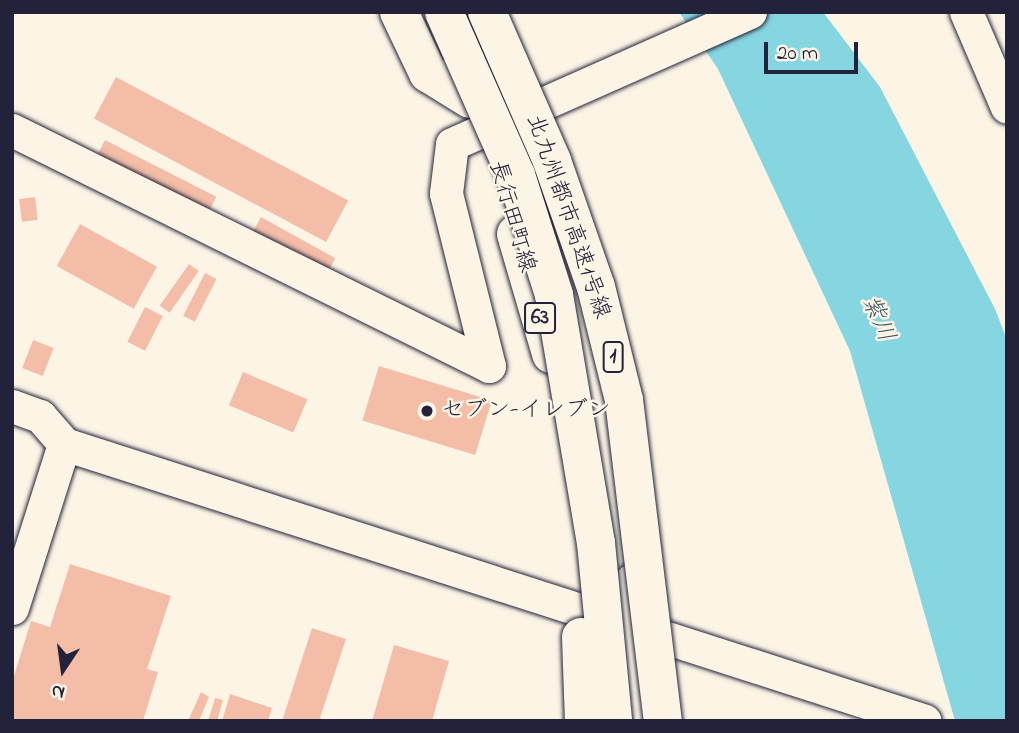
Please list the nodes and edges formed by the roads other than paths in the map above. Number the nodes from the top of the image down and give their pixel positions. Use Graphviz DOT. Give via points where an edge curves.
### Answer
graph roads {
  1 [pos="399,12"];
  2 [pos="427,12"];
  3 [pos="444,12"];
  4 [pos="487,12"];
  5 [pos="493,12"];
  6 [pos="750,12"];
  7 [pos="966,12"];
  8 [pos="1007,107"];
  9 [pos="538,110"];
  10 [pos="478,115"];
  11 [pos="12,130"];
  12 [pos="516,176"];
  13 [pos="12,406"];
  14 [pos="64,443"];
  15 [pos="12,608"];
  16 [pos="633,631"];
  17 [pos="584,721"];
  18 [pos="613,721"];
  19 [pos="638,721"];
  20 [pos="663,721"];
  21 [pos="925,721"];
  1 -- 10 [label="main road" via="428,73"];
  2 -- 10 [label="main road, 長行田町線 / 63"];
  3 -- 12 [label="main road, 北九州都市高速1号線 / 1, bridge"];
  4 -- 20 [label="main road, 北九州都市高速1号線 / 1, bridge" via="552,161 596,288 624,400"];
  5 -- 9 [label="main road, 長行田町線 / 63"];
  6 -- 9 [label="street"];
  7 -- 8 [label="street"];
  9 -- 10 [label="street"];
  9 -- 16 [label="main road, 長行田町線 / 63" via="610,287 634,426"];
  10 -- 11 [label="street" via="452,144 446,193 489,366"];
  10 -- 16 [label="main road, 長行田町線 / 63"];
  12 -- 17 [label="main road, bridge" via="562,413 577,547"];
  12 -- 18 [label="main road, 北九州都市高速1号線 / 1, bridge" via="554,295 576,410"];
  13 -- 14 [label="street" via="40,416"];
  14 -- 15 [label="street"];
  14 -- 16 [label="street"];
  16 -- 19 [label="main road, 長行田町線 / 63"];
  16 -- 21 [label="street"];
}
